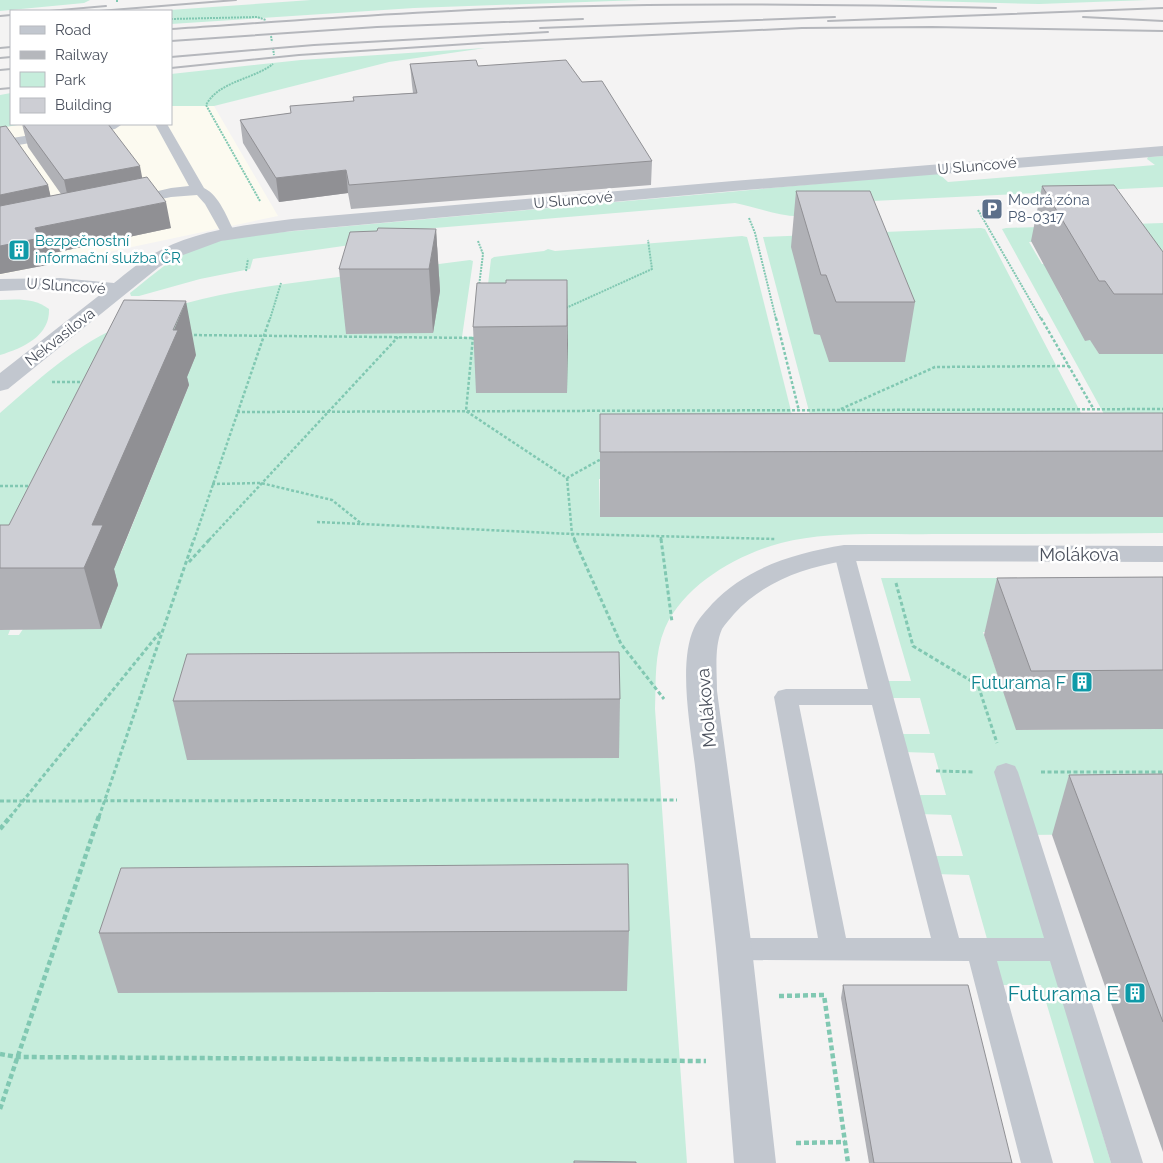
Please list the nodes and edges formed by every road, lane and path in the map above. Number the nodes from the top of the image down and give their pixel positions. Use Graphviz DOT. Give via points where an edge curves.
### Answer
graph roads {
  1 [pos="172,19"];
  2 [pos="266,20"];
  3 [pos="271,36"];
  4 [pos="272,42"];
  5 [pos="273,48"];
  6 [pos="274,55"];
  7 [pos="273,64"];
  8 [pos="115,125"];
  9 [pos="162,125"];
  10 [pos="15,142"];
  11 [pos="0,144"];
  12 [pos="1163,151"];
  13 [pos="26,158"];
  14 [pos="198,190"];
  15 [pos="122,203"];
  16 [pos="261,203"];
  17 [pos="978,210"];
  18 [pos="749,218"];
  19 [pos="228,233"];
  20 [pos="648,240"];
  21 [pos="478,241"];
  22 [pos="248,257"];
  23 [pos="246,271"];
  24 [pos="281,283"];
  25 [pos="0,285"];
  26 [pos="120,290"];
  27 [pos="478,291"];
  28 [pos="566,308"];
  29 [pos="474,329"];
  30 [pos="180,335"];
  31 [pos="266,335"];
  32 [pos="398,336"];
  33 [pos="473,338"];
  34 [pos="481,338"];
  35 [pos="1069,366"];
  36 [pos="49,382"];
  37 [pos="0,384"];
  38 [pos="83,390"];
  39 [pos="1093,409"];
  40 [pos="1163,409"];
  41 [pos="838,410"];
  42 [pos="466,411"];
  43 [pos="686,411"];
  44 [pos="799,411"];
  45 [pos="237,412"];
  46 [pos="330,412"];
  47 [pos="678,416"];
  48 [pos="610,454"];
  49 [pos="568,478"];
  50 [pos="261,483"];
  51 [pos="212,484"];
  52 [pos="0,486"];
  53 [pos="30,495"];
  54 [pos="317,522"];
  55 [pos="362,524"];
  56 [pos="572,534"];
  57 [pos="661,536"];
  58 [pos="1163,554"];
  59 [pos="187,564"];
  60 [pos="838,564"];
  61 [pos="162,630"];
  62 [pos="674,630"];
  63 [pos="883,696"];
  64 [pos="666,701"];
  65 [pos="901,771"];
  66 [pos="1006,772"];
  67 [pos="1163,772"];
  68 [pos="715,800"];
  69 [pos="0,801"];
  70 [pos="24,801"];
  71 [pos="105,801"];
  72 [pos="0,829"];
  73 [pos="734,949"];
  74 [pos="834,949"];
  75 [pos="948,949"];
  76 [pos="980,949"];
  77 [pos="1061,950"];
  78 [pos="797,996"];
  79 [pos="0,1054"];
  80 [pos="17,1057"];
  81 [pos="744,1060"];
  82 [pos="0,1109"];
  83 [pos="845,1142"];
  84 [pos="795,1143"];
  85 [pos="755,1163"];
  86 [pos="848,1163"];
  87 [pos="1037,1163"];
  88 [pos="1127,1163"];
  1 -- 2 [label="path" via="257,17"];
  3 -- 4 [label="path"];
  5 -- 6 [label="path"];
  7 -- 16 [label="path" via="214,93 206,105"];
  8 -- 10 [label="lane"];
  9 -- 14 [label="lane"];
  10 -- 11 [label="lane"];
  10 -- 13 [label="lane"];
  12 -- 19 [label="street, U Sluncové" via="733,186"];
  14 -- 15 [label="lane"];
  14 -- 19 [label="lane" via="205,194"];
  17 -- 35 [label="path"];
  18 -- 44 [label="path"];
  19 -- 26 [label="street, U Sluncové" via="169,252"];
  20 -- 28 [label="path" via="652,269"];
  21 -- 27 [label="path" via="482,254"];
  22 -- 23 [label="path"];
  24 -- 31 [label="path"];
  25 -- 26 [label="street, U Sluncové" via="31,282"];
  26 -- 37 [label="street, Nekvasilova"];
  29 -- 33 [label="path"];
  30 -- 31 [label="path"];
  31 -- 32 [label="path"];
  31 -- 45 [label="path"];
  32 -- 33 [label="path"];
  32 -- 46 [label="path"];
  33 -- 34 [label="path"];
  33 -- 42 [label="path"];
  35 -- 39 [label="path"];
  35 -- 41 [label="path" via="935,367"];
  36 -- 38 [label="path" via="87,382"];
  39 -- 40 [label="path"];
  39 -- 41 [label="path"];
  41 -- 44 [label="path"];
  42 -- 43 [label="path"];
  42 -- 46 [label="path"];
  42 -- 49 [label="path"];
  43 -- 44 [label="path"];
  43 -- 47 [label="path"];
  45 -- 46 [label="path"];
  45 -- 51 [label="path"];
  46 -- 50 [label="path"];
  48 -- 49 [label="path"];
  49 -- 56 [label="path"];
  50 -- 51 [label="path"];
  50 -- 55 [label="path" via="332,500"];
  50 -- 59 [label="path"];
  51 -- 59 [label="path"];
  52 -- 53 [label="path" via="34,486"];
  54 -- 55 [label="path"];
  55 -- 56 [label="path"];
  56 -- 57 [label="path"];
  56 -- 64 [label="path" via="621,644"];
  57 -- 60 [label="path" via="777,538"];
  57 -- 62 [label="path"];
  58 -- 60 [label="street, Molákova"];
  59 -- 61 [label="path"];
  60 -- 63 [label="lane"];
  60 -- 66 [label="path" via="896,582 913,646 978,685"];
  60 -- 68 [label="street, Molákova" via="788,566 757,581 728,602 708,628 702,656 702,690"];
  61 -- 70 [label="path"];
  61 -- 71 [label="path"];
  63 -- 65 [label="lane"];
  63 -- 74 [label="lane" via="786,697"];
  65 -- 66 [label="path"];
  65 -- 75 [label="lane"];
  66 -- 67 [label="path"];
  66 -- 77 [label="lane"];
  68 -- 71 [label="path"];
  68 -- 73 [label="street, Molákova"];
  69 -- 70 [label="path"];
  70 -- 71 [label="path"];
  70 -- 72 [label="path"];
  71 -- 80 [label="path"];
  73 -- 74 [label="lane"];
  73 -- 81 [label="street, Molákova"];
  74 -- 75 [label="lane"];
  75 -- 76 [label="lane"];
  76 -- 77 [label="lane"];
  76 -- 87 [label="lane"];
  77 -- 88 [label="lane"];
  78 -- 83 [label="path" via="824,995"];
  79 -- 80 [label="path"];
  80 -- 81 [label="path"];
  80 -- 82 [label="path"];
  81 -- 85 [label="street, Molákova"];
  83 -- 84 [label="path"];
  83 -- 86 [label="path"];
}
